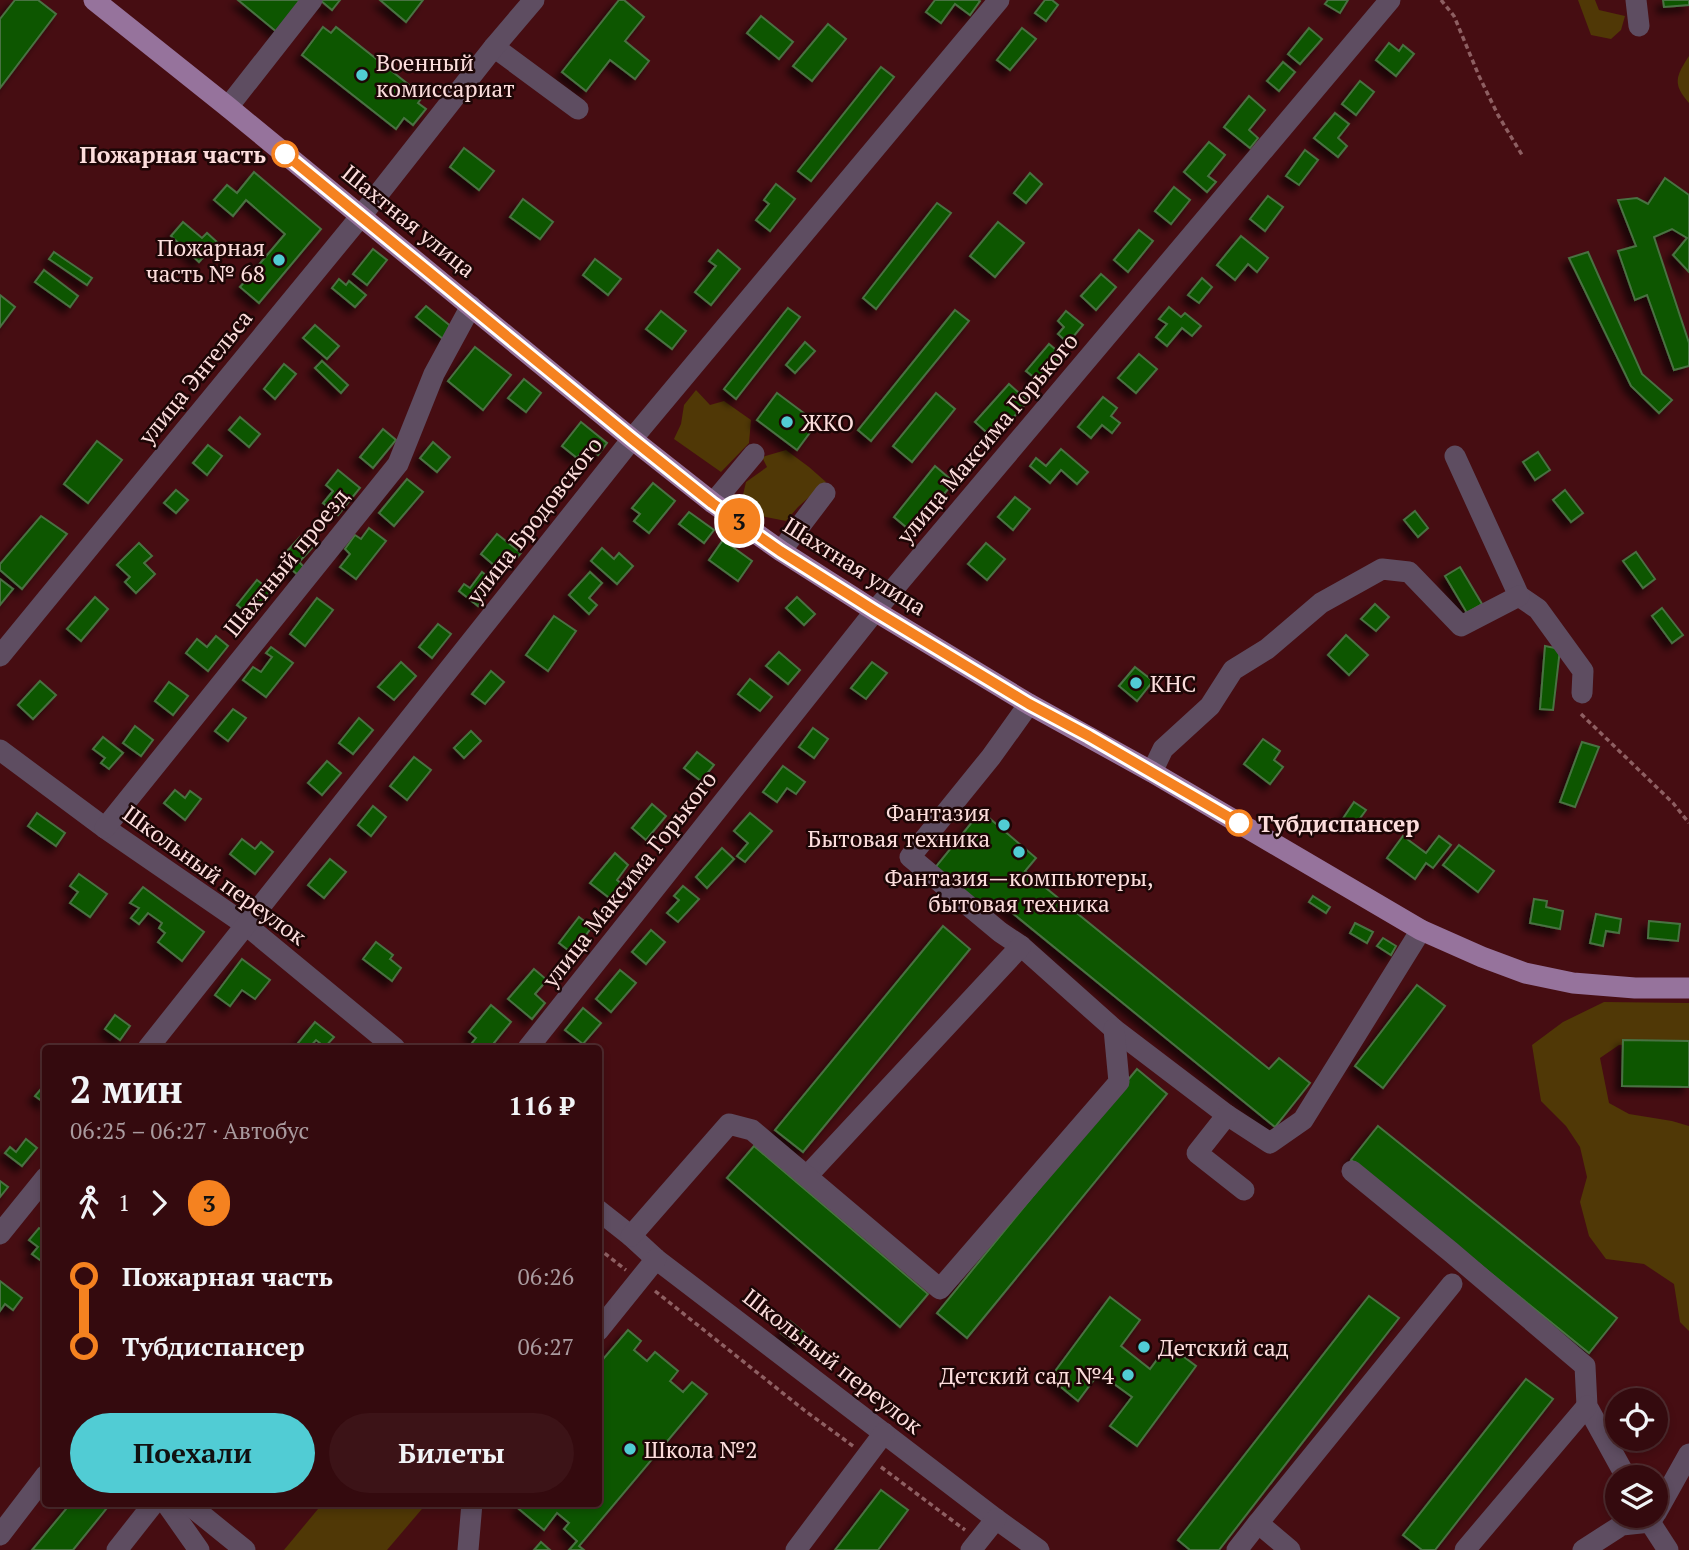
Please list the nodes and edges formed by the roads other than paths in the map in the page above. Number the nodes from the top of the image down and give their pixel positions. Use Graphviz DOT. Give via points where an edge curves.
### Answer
graph roads {
  1 [pos="94,0"];
  2 [pos="312,0"];
  3 [pos="534,0"];
  4 [pos="999,0"];
  5 [pos="1390,0"];
  6 [pos="1636,0"];
  7 [pos="1639,26"];
  8 [pos="494,47"];
  9 [pos="228,107"];
  10 [pos="578,109"];
  11 [pos="361,216"];
  12 [pos="471,306"];
  13 [pos="632,439"];
  14 [pos="754,454"];
  15 [pos="1455,456"];
  16 [pos="825,493"];
  17 [pos="712,503"];
  18 [pos="780,551"];
  19 [pos="1519,596"];
  20 [pos="875,611"];
  21 [pos="0,656"];
  22 [pos="1582,703"];
  23 [pos="1029,704"];
  24 [pos="0,750"];
  25 [pos="1152,772"];
  26 [pos="105,828"];
  27 [pos="246,925"];
  28 [pos="1421,930"];
  29 [pos="1021,946"];
  30 [pos="1689,988"];
  31 [pos="1114,1029"];
  32 [pos="150,1045"];
  33 [pos="391,1045"];
  34 [pos="530,1045"];
  35 [pos="1227,1115"];
  36 [pos="1352,1171"];
  37 [pos="807,1176"];
  38 [pos="42,1182"];
  39 [pos="1244,1190"];
  40 [pos="602,1213"];
  41 [pos="0,1234"];
  42 [pos="631,1236"];
  43 [pos="656,1259"];
  44 [pos="1452,1284"];
  45 [pos="602,1326"];
  46 [pos="1587,1406"];
  47 [pos="884,1433"];
  48 [pos="1689,1454"];
  49 [pos="1619,1465"];
  50 [pos="42,1480"];
  51 [pos="1668,1490"];
  52 [pos="151,1507"];
  53 [pos="169,1507"];
  54 [pos="192,1507"];
  55 [pos="472,1507"];
  56 [pos="996,1519"];
  57 [pos="1258,1523"];
  58 [pos="1617,1528"];
  59 [pos="1657,1528"];
  60 [pos="0,1535"];
  61 [pos="975,1545"];
  62 [pos="117,1550"];
  63 [pos="199,1550"];
  64 [pos="245,1550"];
  65 [pos="468,1550"];
  66 [pos="796,1550"];
  67 [pos="1039,1550"];
  68 [pos="1237,1550"];
  69 [pos="1290,1550"];
  70 [pos="1465,1550"];
  71 [pos="1583,1550"];
  72 [pos="1668,1550"];
  1 -- 9 [label="main road, Шахтная улица"];
  2 -- 9 [label="street"];
  3 -- 8 [label="street, улица Энгельса"];
  4 -- 13 [label="street, улица Бродовского"];
  5 -- 20 [label="street, улица Максима Горького"];
  6 -- 7 [label="street"];
  8 -- 10 [label="street"];
  8 -- 11 [label="street, улица Энгельса"];
  9 -- 11 [label="main road, Шахтная улица"];
  11 -- 12 [label="main road, Шахтная улица"];
  11 -- 21 [label="street, улица Энгельса"];
  12 -- 13 [label="main road, Шахтная улица"];
  12 -- 26 [label="street, Шахтный проезд" via="434,374 398,464"];
  13 -- 17 [label="main road, Шахтная улица"];
  13 -- 27 [label="street, улица Бродовского"];
  14 -- 17 [label="street"];
  15 -- 19 [label="street"];
  16 -- 18 [label="street"];
  17 -- 18 [label="main road, Шахтная улица"];
  18 -- 20 [label="main road, Шахтная улица"];
  19 -- 22 [label="street" via="1538,608 1583,671"];
  19 -- 25 [label="street" via="1461,626 1409,572 1382,569 1321,603 1267,649 1233,670 1210,706 1163,749"];
  20 -- 23 [label="main road, Шахтная улица"];
  20 -- 34 [label="street, улица Максима Горького"];
  23 -- 25 [label="main road, Шахтная улица"];
  23 -- 29 [label="street" via="911,857"];
  24 -- 26 [label="street, Школьный переулок"];
  25 -- 28 [label="main road, Шахтная улица"];
  26 -- 27 [label="street, Школьный переулок"];
  27 -- 32 [label="street, улица Бродовского"];
  27 -- 33 [label="street, Школьный переулок"];
  28 -- 30 [label="main road, Шахтная улица" via="1525,973 1573,983"];
  28 -- 35 [label="street" via="1303,1120 1270,1143"];
  29 -- 31 [label="street"];
  29 -- 37 [label="street"];
  31 -- 35 [label="street"];
  31 -- 37 [label="street" via="1119,1082 940,1289"];
  35 -- 39 [label="street" via="1198,1153"];
  36 -- 46 [label="street" via="1585,1366"];
  37 -- 42 [label="street" via="752,1130 729,1124"];
  38 -- 41 [label="street"];
  40 -- 42 [label="street, Школьный переулок"];
  42 -- 43 [label="street, Школьный переулок"];
  43 -- 45 [label="street"];
  43 -- 47 [label="street, Школьный переулок"];
  44 -- 57 [label="street"];
  46 -- 49 [label="street"];
  46 -- 70 [label="street"];
  47 -- 56 [label="street, Школьный переулок"];
  47 -- 66 [label="street"];
  48 -- 51 [label="street"];
  50 -- 60 [label="street"];
  52 -- 62 [label="street"];
  53 -- 63 [label="street"];
  54 -- 64 [label="street"];
  55 -- 65 [label="street"];
  56 -- 61 [label="street"];
  56 -- 67 [label="street, Школьный переулок"];
  57 -- 68 [label="street"];
  57 -- 69 [label="street"];
  58 -- 71 [label="street"];
  59 -- 72 [label="street"];
}
